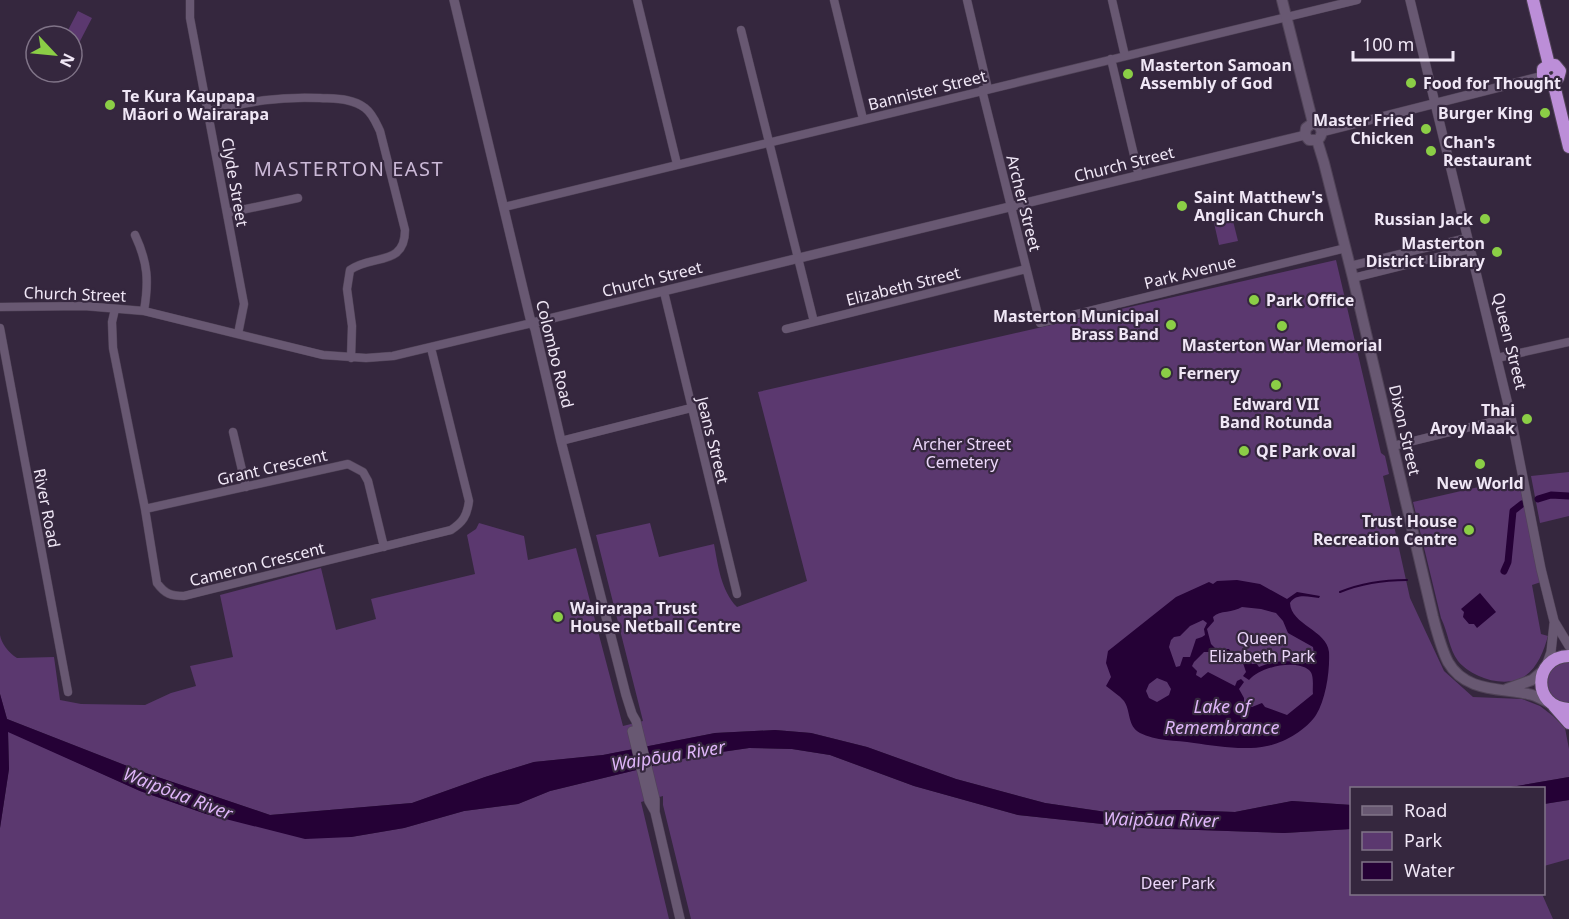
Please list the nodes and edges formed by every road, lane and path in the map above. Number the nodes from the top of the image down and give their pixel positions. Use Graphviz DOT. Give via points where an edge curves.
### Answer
graph roads {
  1 [pos="190,0"];
  2 [pos="454,0"];
  3 [pos="637,0"];
  4 [pos="834,0"];
  5 [pos="967,0"];
  6 [pos="1112,0"];
  7 [pos="1282,0"];
  8 [pos="1357,0"];
  9 [pos="1410,0"];
  10 [pos="1533,0"];
  11 [pos="1286,17"];
  12 [pos="741,30"];
  13 [pos="1125,56"];
  14 [pos="1111,59"];
  15 [pos="1555,72"];
  16 [pos="985,89"];
  17 [pos="1434,103"];
  18 [pos="209,111"];
  19 [pos="863,119"];
  20 [pos="1313,123"];
  21 [pos="1305,135"];
  22 [pos="1319,136"];
  23 [pos="769,142"];
  24 [pos="1569,147"];
  25 [pos="677,164"];
  26 [pos="1139,176"];
  27 [pos="298,198"];
  28 [pos="504,207"];
  29 [pos="1011,207"];
  30 [pos="227,213"];
  31 [pos="135,235"];
  32 [pos="1467,238"];
  33 [pos="1346,248"];
  34 [pos="1470,249"];
  35 [pos="797,259"];
  36 [pos="1026,269"];
  37 [pos="1352,272"];
  38 [pos="664,292"];
  39 [pos="0,307"];
  40 [pos="115,309"];
  41 [pos="144,311"];
  42 [pos="814,322"];
  43 [pos="532,323"];
  44 [pos="1040,323"];
  45 [pos="0,328"];
  46 [pos="786,329"];
  47 [pos="238,334"];
  48 [pos="1569,342"];
  49 [pos="431,348"];
  50 [pos="351,358"];
  51 [pos="1497,358"];
  52 [pos="691,408"];
  53 [pos="1511,417"];
  54 [pos="233,432"];
  55 [pos="561,441"];
  56 [pos="1393,446"];
  57 [pos="246,487"];
  58 [pos="145,509"];
  59 [pos="384,547"];
  60 [pos="737,594"];
  61 [pos="1554,621"];
  62 [pos="1569,646"];
  63 [pos="1569,656"];
  64 [pos="1545,669"];
  65 [pos="1504,690"];
  66 [pos="68,692"];
  67 [pos="1551,703"];
  68 [pos="1569,709"];
  69 [pos="1569,723"];
  70 [pos="680,919"];
  1 -- 18 [label="street, Clyde Street" via="190,18"];
  2 -- 28 [label="street, Colombo Road"];
  3 -- 25 [label="street"];
  4 -- 19 [label="street"];
  5 -- 16 [label="street, Archer Street"];
  6 -- 13 [label="street"];
  7 -- 11 [label="main road"];
  8 -- 11 [label="street, Bannister Street"];
  9 -- 17 [label="street, Queen Street"];
  10 -- 15 [label="highway"];
  11 -- 13 [label="street, Bannister Street"];
  11 -- 20 [label="main road"];
  12 -- 23 [label="street"];
  13 -- 14 [label="street, Bannister Street"];
  14 -- 16 [label="street, Bannister Street"];
  14 -- 26 [label="street"];
  15 -- 17 [label="street"];
  15 -- 24 [label="highway"];
  16 -- 19 [label="street, Bannister Street"];
  16 -- 29 [label="street, Archer Street"];
  17 -- 22 [label="street"];
  17 -- 32 [label="street, Queen Street"];
  18 -- 30 [label="street, Clyde Street"];
  18 -- 50 [label="street" via="285,97 344,99 367,109 374,118 405,241 393,256 350,270 347,289"];
  19 -- 23 [label="street, Bannister Street"];
  20 -- 21 [label="main road" via="1306,128"];
  20 -- 22 [label="main road" via="1319,126"];
  21 -- 22 [label="main road" via="1309,140"];
  21 -- 26 [label="street, Church Street"];
  22 -- 33 [label="main road, Dixon Street"];
  23 -- 25 [label="street, Bannister Street"];
  23 -- 35 [label="street"];
  25 -- 28 [label="street, Bannister Street"];
  26 -- 29 [label="street, Church Street"];
  27 -- 30 [label="street"];
  28 -- 43 [label="street, Colombo Road"];
  29 -- 35 [label="street, Church Street"];
  29 -- 36 [label="street, Archer Street"];
  30 -- 47 [label="street, Clyde Street" via="244,304"];
  31 -- 41 [label="street" via="148,278"];
  32 -- 34 [label="street, Queen Street"];
  32 -- 37 [label="street"];
  33 -- 37 [label="main road, Dixon Street"];
  33 -- 44 [label="street, Park Avenue"];
  34 -- 37 [label="street"];
  34 -- 51 [label="street, Queen Street"];
  35 -- 38 [label="street, Church Street"];
  35 -- 42 [label="street"];
  36 -- 42 [label="street, Elizabeth Street"];
  36 -- 44 [label="street, Archer Street"];
  37 -- 56 [label="main road, Dixon Street"];
  38 -- 43 [label="street, Church Street"];
  38 -- 52 [label="street, Jeans Street"];
  39 -- 40 [label="street, Church Street"];
  40 -- 41 [label="street, Church Street"];
  40 -- 58 [label="street, Cameron Crescent" via="113,348"];
  41 -- 47 [label="street, Church Street"];
  42 -- 46 [label="street, Elizabeth Street"];
  43 -- 49 [label="street, Church Street"];
  43 -- 55 [label="street, Colombo Road"];
  45 -- 66 [label="street, River Road"];
  47 -- 50 [label="street, Church Street"];
  48 -- 51 [label="street"];
  49 -- 50 [label="street, Church Street" via="393,356"];
  49 -- 59 [label="street, Cameron Crescent" via="469,501 468,512 451,530"];
  51 -- 53 [label="street, Queen Street"];
  52 -- 55 [label="street"];
  52 -- 60 [label="street, Jeans Street"];
  53 -- 56 [label="street"];
  53 -- 61 [label="street, Queen Street"];
  54 -- 57 [label="street"];
  55 -- 70 [label="street, Colombo Road"];
  56 -- 65 [label="main road, Dixon Street" via="1443,650 1464,678 1483,688"];
  57 -- 58 [label="street, Grant Crescent"];
  57 -- 59 [label="street, Grant Crescent" via="348,464 363,472 368,481"];
  58 -- 59 [label="street, Cameron Crescent" via="157,583 172,596"];
  61 -- 62 [label="street, Queen Street"];
  61 -- 64 [label="street, Queen Street"];
  63 -- 64 [label="highway" via="1556,659"];
  64 -- 65 [label="main road" via="1532,680"];
  64 -- 67 [label="highway" via="1542,691"];
  65 -- 67 [label="main road, Dixon Street" via="1532,694"];
  67 -- 68 [label="highway"];
  67 -- 69 [label="highway"];
}
